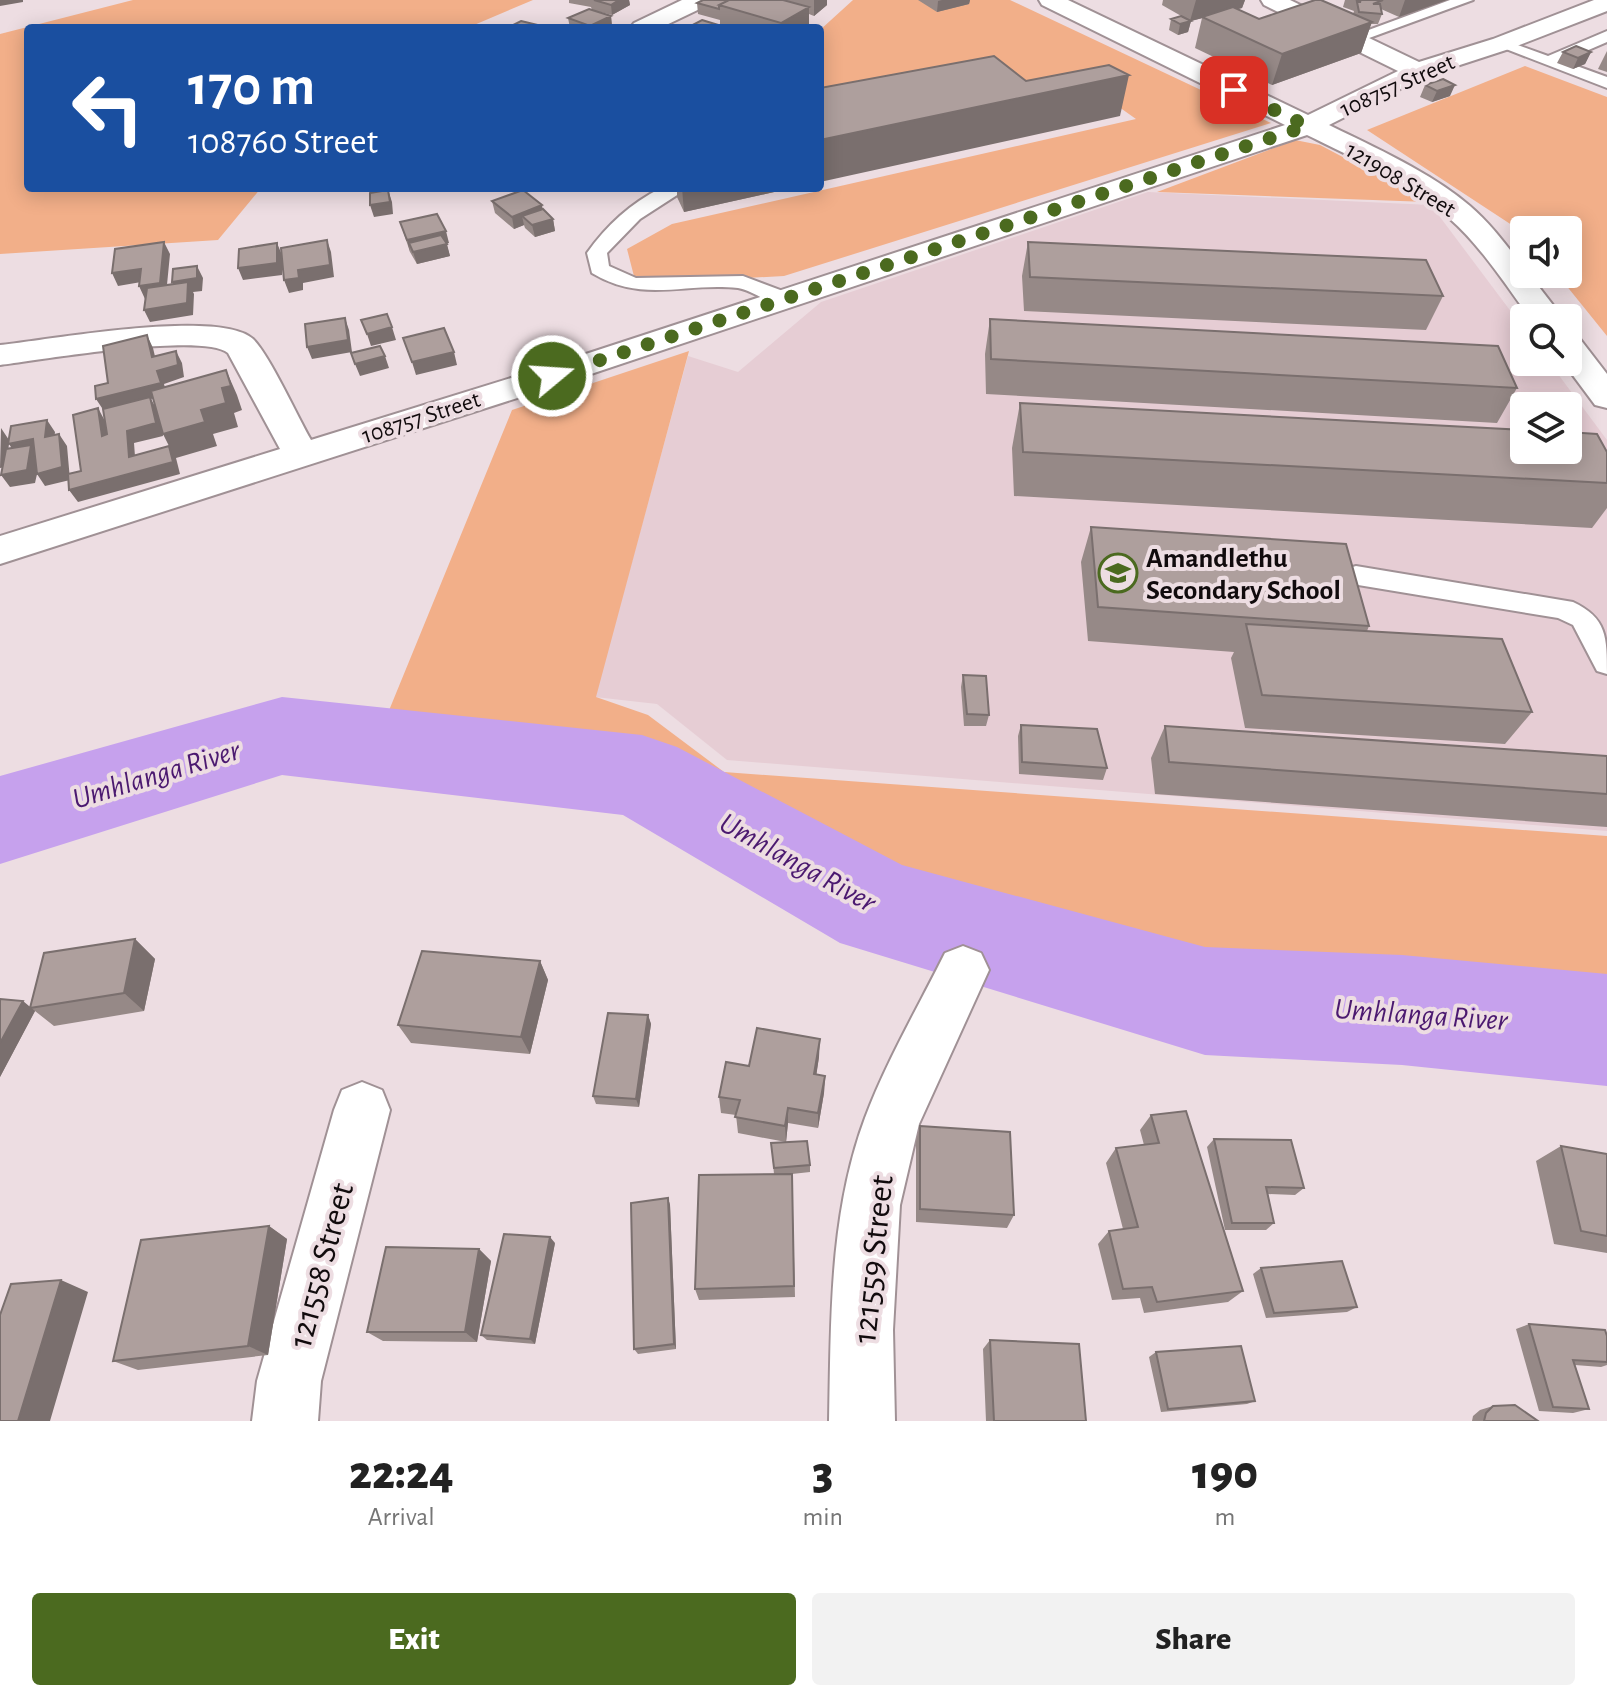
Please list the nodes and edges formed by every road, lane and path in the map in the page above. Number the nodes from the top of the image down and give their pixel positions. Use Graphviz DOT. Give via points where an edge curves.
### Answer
graph roads {
  1 [pos="700,0"];
  2 [pos="1050,0"];
  3 [pos="1272,0"];
  4 [pos="1465,0"];
  5 [pos="1607,3"];
  6 [pos="650,24"];
  7 [pos="1607,36"];
  8 [pos="1355,38"];
  9 [pos="1501,44"];
  10 [pos="1548,62"];
  11 [pos="1417,71"];
  12 [pos="1607,83"];
  13 [pos="1307,126"];
  14 [pos="671,192"];
  15 [pos="783,299"];
  16 [pos="1536,304"];
  17 [pos="0,355"];
  18 [pos="1582,364"];
  19 [pos="1607,397"];
  20 [pos="302,456"];
  21 [pos="0,550"];
  22 [pos="1356,576"];
  23 [pos="1607,663"];
  24 [pos="963,970"];
  25 [pos="362,1110"];
  26 [pos="285,1421"];
  27 [pos="862,1421"];
  1 -- 6 [label="street"];
  2 -- 13 [label="street, 121908 Street"];
  3 -- 8 [label="street"];
  4 -- 8 [label="lane"];
  5 -- 9 [label="street, 108757 Street"];
  7 -- 10 [label="lane"];
  8 -- 11 [label="street"];
  9 -- 10 [label="lane"];
  9 -- 11 [label="street, 108757 Street"];
  10 -- 12 [label="lane"];
  11 -- 13 [label="street, 108757 Street"];
  13 -- 15 [label="street, 108757 Street"];
  13 -- 16 [label="street, 121908 Street" via="1461,213"];
  14 -- 15 [label="lane" via="642,209 606,242 597,253 599,269 636,284 743,282"];
  15 -- 20 [label="street, 108757 Street"];
  17 -- 20 [label="street" via="182,334 229,337 242,347"];
  18 -- 19 [label="street"];
  20 -- 21 [label="street, 108757 Street"];
  22 -- 23 [label="lane" via="1563,609 1583,618"];
  24 -- 27 [label="street, 121559 Street" via="892,1121 871,1205"];
  25 -- 26 [label="street, 121558 Street" via="289,1381"];
}
